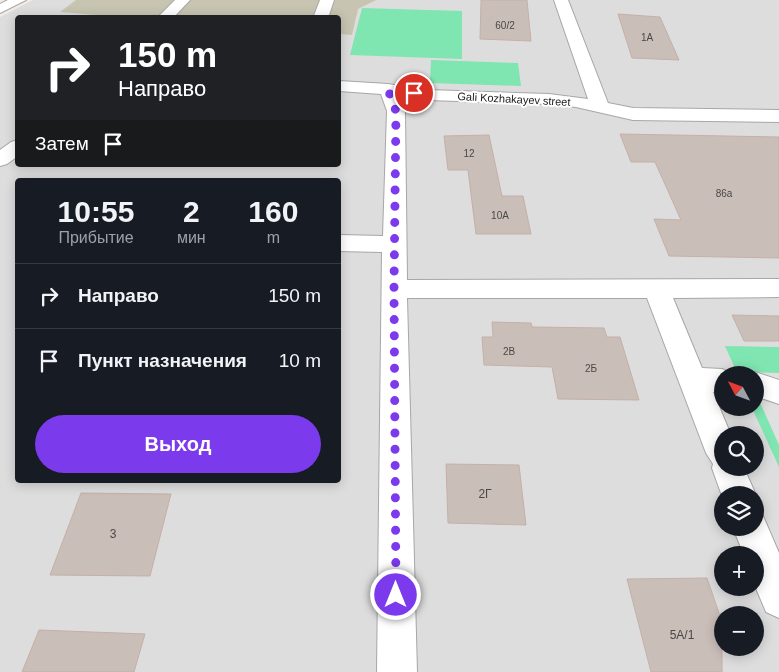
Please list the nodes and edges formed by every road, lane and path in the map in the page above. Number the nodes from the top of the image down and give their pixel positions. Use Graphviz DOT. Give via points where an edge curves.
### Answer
graph roads {
  1 [pos="19,0"];
  2 [pos="183,0"];
  3 [pos="326,0"];
  4 [pos="561,0"];
  5 [pos="0,9"];
  6 [pos="167,15"];
  7 [pos="321,15"];
  8 [pos="341,86"];
  9 [pos="388,89"];
  10 [pos="600,106"];
  11 [pos="779,116"];
  12 [pos="15,148"];
  13 [pos="0,160"];
  14 [pos="341,242"];
  15 [pos="395,244"];
  16 [pos="656,287"];
  17 [pos="779,288"];
  18 [pos="394,289"];
  19 [pos="694,379"];
  20 [pos="714,380"];
  21 [pos="764,387"];
  22 [pos="779,392"];
  23 [pos="714,433"];
  24 [pos="754,536"];
  25 [pos="779,599"];
  26 [pos="397,672"];
  1 -- 5 [label="street"];
  2 -- 6 [label="street"];
  3 -- 7 [label="street"];
  4 -- 10 [label="street"];
  8 -- 9 [label="street, Gali Kozhakayev street"];
  9 -- 10 [label="street, Gali Kozhakayev street" via="428,95 549,99"];
  9 -- 15 [label="street" via="396,111"];
  10 -- 11 [label="street, Gali Kozhakayev street" via="633,114"];
  12 -- 13 [label="street"];
  14 -- 15 [label="street"];
  15 -- 18 [label="street"];
  16 -- 17 [label="street"];
  16 -- 18 [label="street"];
  16 -- 19 [label="street"];
  18 -- 26 [label="street"];
  19 -- 20 [label="street"];
  19 -- 23 [label="street"];
  21 -- 22 [label="street"];
  24 -- 25 [label="street"];
}
